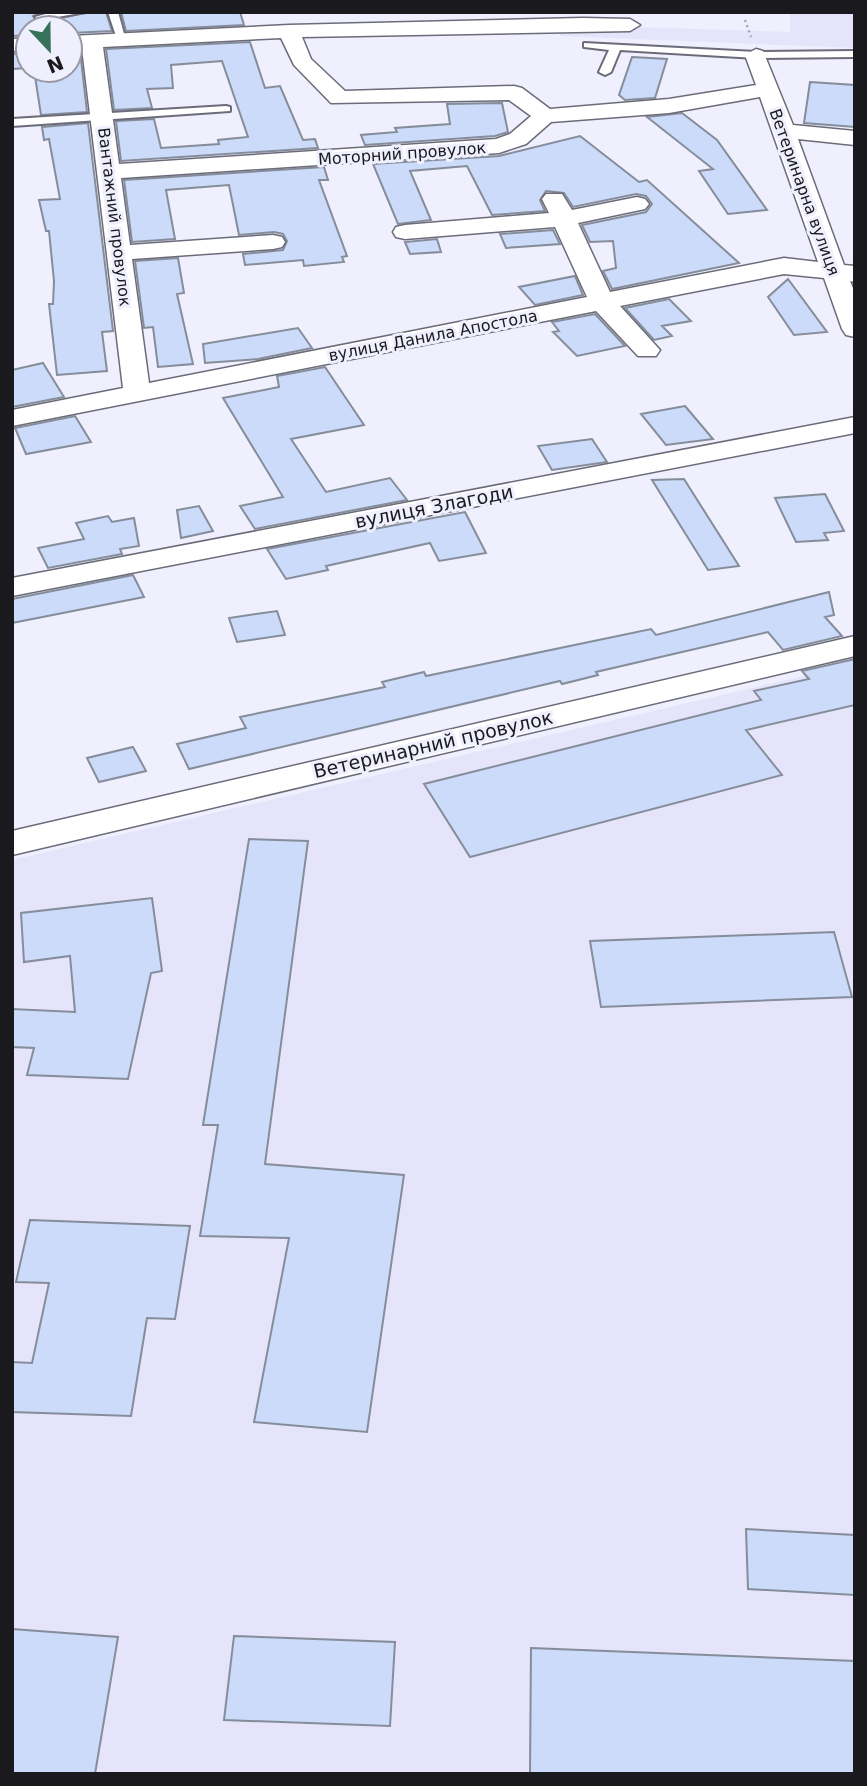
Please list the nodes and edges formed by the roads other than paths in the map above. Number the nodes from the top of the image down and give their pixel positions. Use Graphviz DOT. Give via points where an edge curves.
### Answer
graph roads {
  1 [pos="113,12"];
  2 [pos="629,25"];
  3 [pos="289,31"];
  4 [pos="122,39"];
  5 [pos="84,41"];
  6 [pos="588,45"];
  7 [pos="617,46"];
  8 [pos="84,52"];
  9 [pos="855,54"];
  10 [pos="756,55"];
  11 [pos="605,72"];
  12 [pos="768,89"];
  13 [pos="226,109"];
  14 [pos="545,116"];
  15 [pos="102,117"];
  16 [pos="12,123"];
  17 [pos="783,131"];
  18 [pos="855,138"];
  19 [pos="109,172"];
  20 [pos="552,196"];
  21 [pos="637,204"];
  22 [pos="564,219"];
  23 [pos="405,232"];
  24 [pos="273,243"];
  25 [pos="119,253"];
  26 [pos="844,273"];
  27 [pos="602,302"];
  28 [pos="855,329"];
  29 [pos="647,350"];
  30 [pos="137,393"];
  31 [pos="12,418"];
  32 [pos="855,425"];
  33 [pos="12,587"];
  34 [pos="855,646"];
  35 [pos="12,843"];
  1 -- 4 [label="lane"];
  2 -- 3 [label="street"];
  3 -- 4 [label="street"];
  3 -- 14 [label="street" via="300,61 339,98 514,93"];
  4 -- 5 [label="street"];
  6 -- 7 [label="lane"];
  7 -- 10 [label="lane"];
  7 -- 11 [label="lane"];
  8 -- 15 [label="street, Вантажний провулок"];
  9 -- 10 [label="lane"];
  10 -- 12 [label="street, Ветеринарна вулиця"];
  12 -- 14 [label="street" via="686,104"];
  12 -- 17 [label="street, Ветеринарна вулиця"];
  13 -- 15 [label="lane"];
  14 -- 19 [label="street, Моторний провулок" via="518,139 499,146"];
  15 -- 16 [label="lane"];
  15 -- 19 [label="street, Вантажний провулок"];
  17 -- 18 [label="street"];
  17 -- 26 [label="street, Ветеринарна вулиця"];
  19 -- 25 [label="street, Вантажний провулок"];
  20 -- 22 [label="street"];
  21 -- 22 [label="street"];
  22 -- 23 [label="street"];
  22 -- 27 [label="street"];
  24 -- 25 [label="street"];
  25 -- 30 [label="street, Вантажний провулок"];
  26 -- 27 [label="street, вулиця Данила Апостола" via="784,266"];
  26 -- 28 [label="street, Ветеринарна вулиця"];
  27 -- 29 [label="street"];
  27 -- 30 [label="street, вулиця Данила Апостола"];
  30 -- 31 [label="street, вулиця Данила Апостола"];
  32 -- 33 [label="street, вулиця Злагоди"];
  34 -- 35 [label="street, Ветеринарний провулок"];
}
